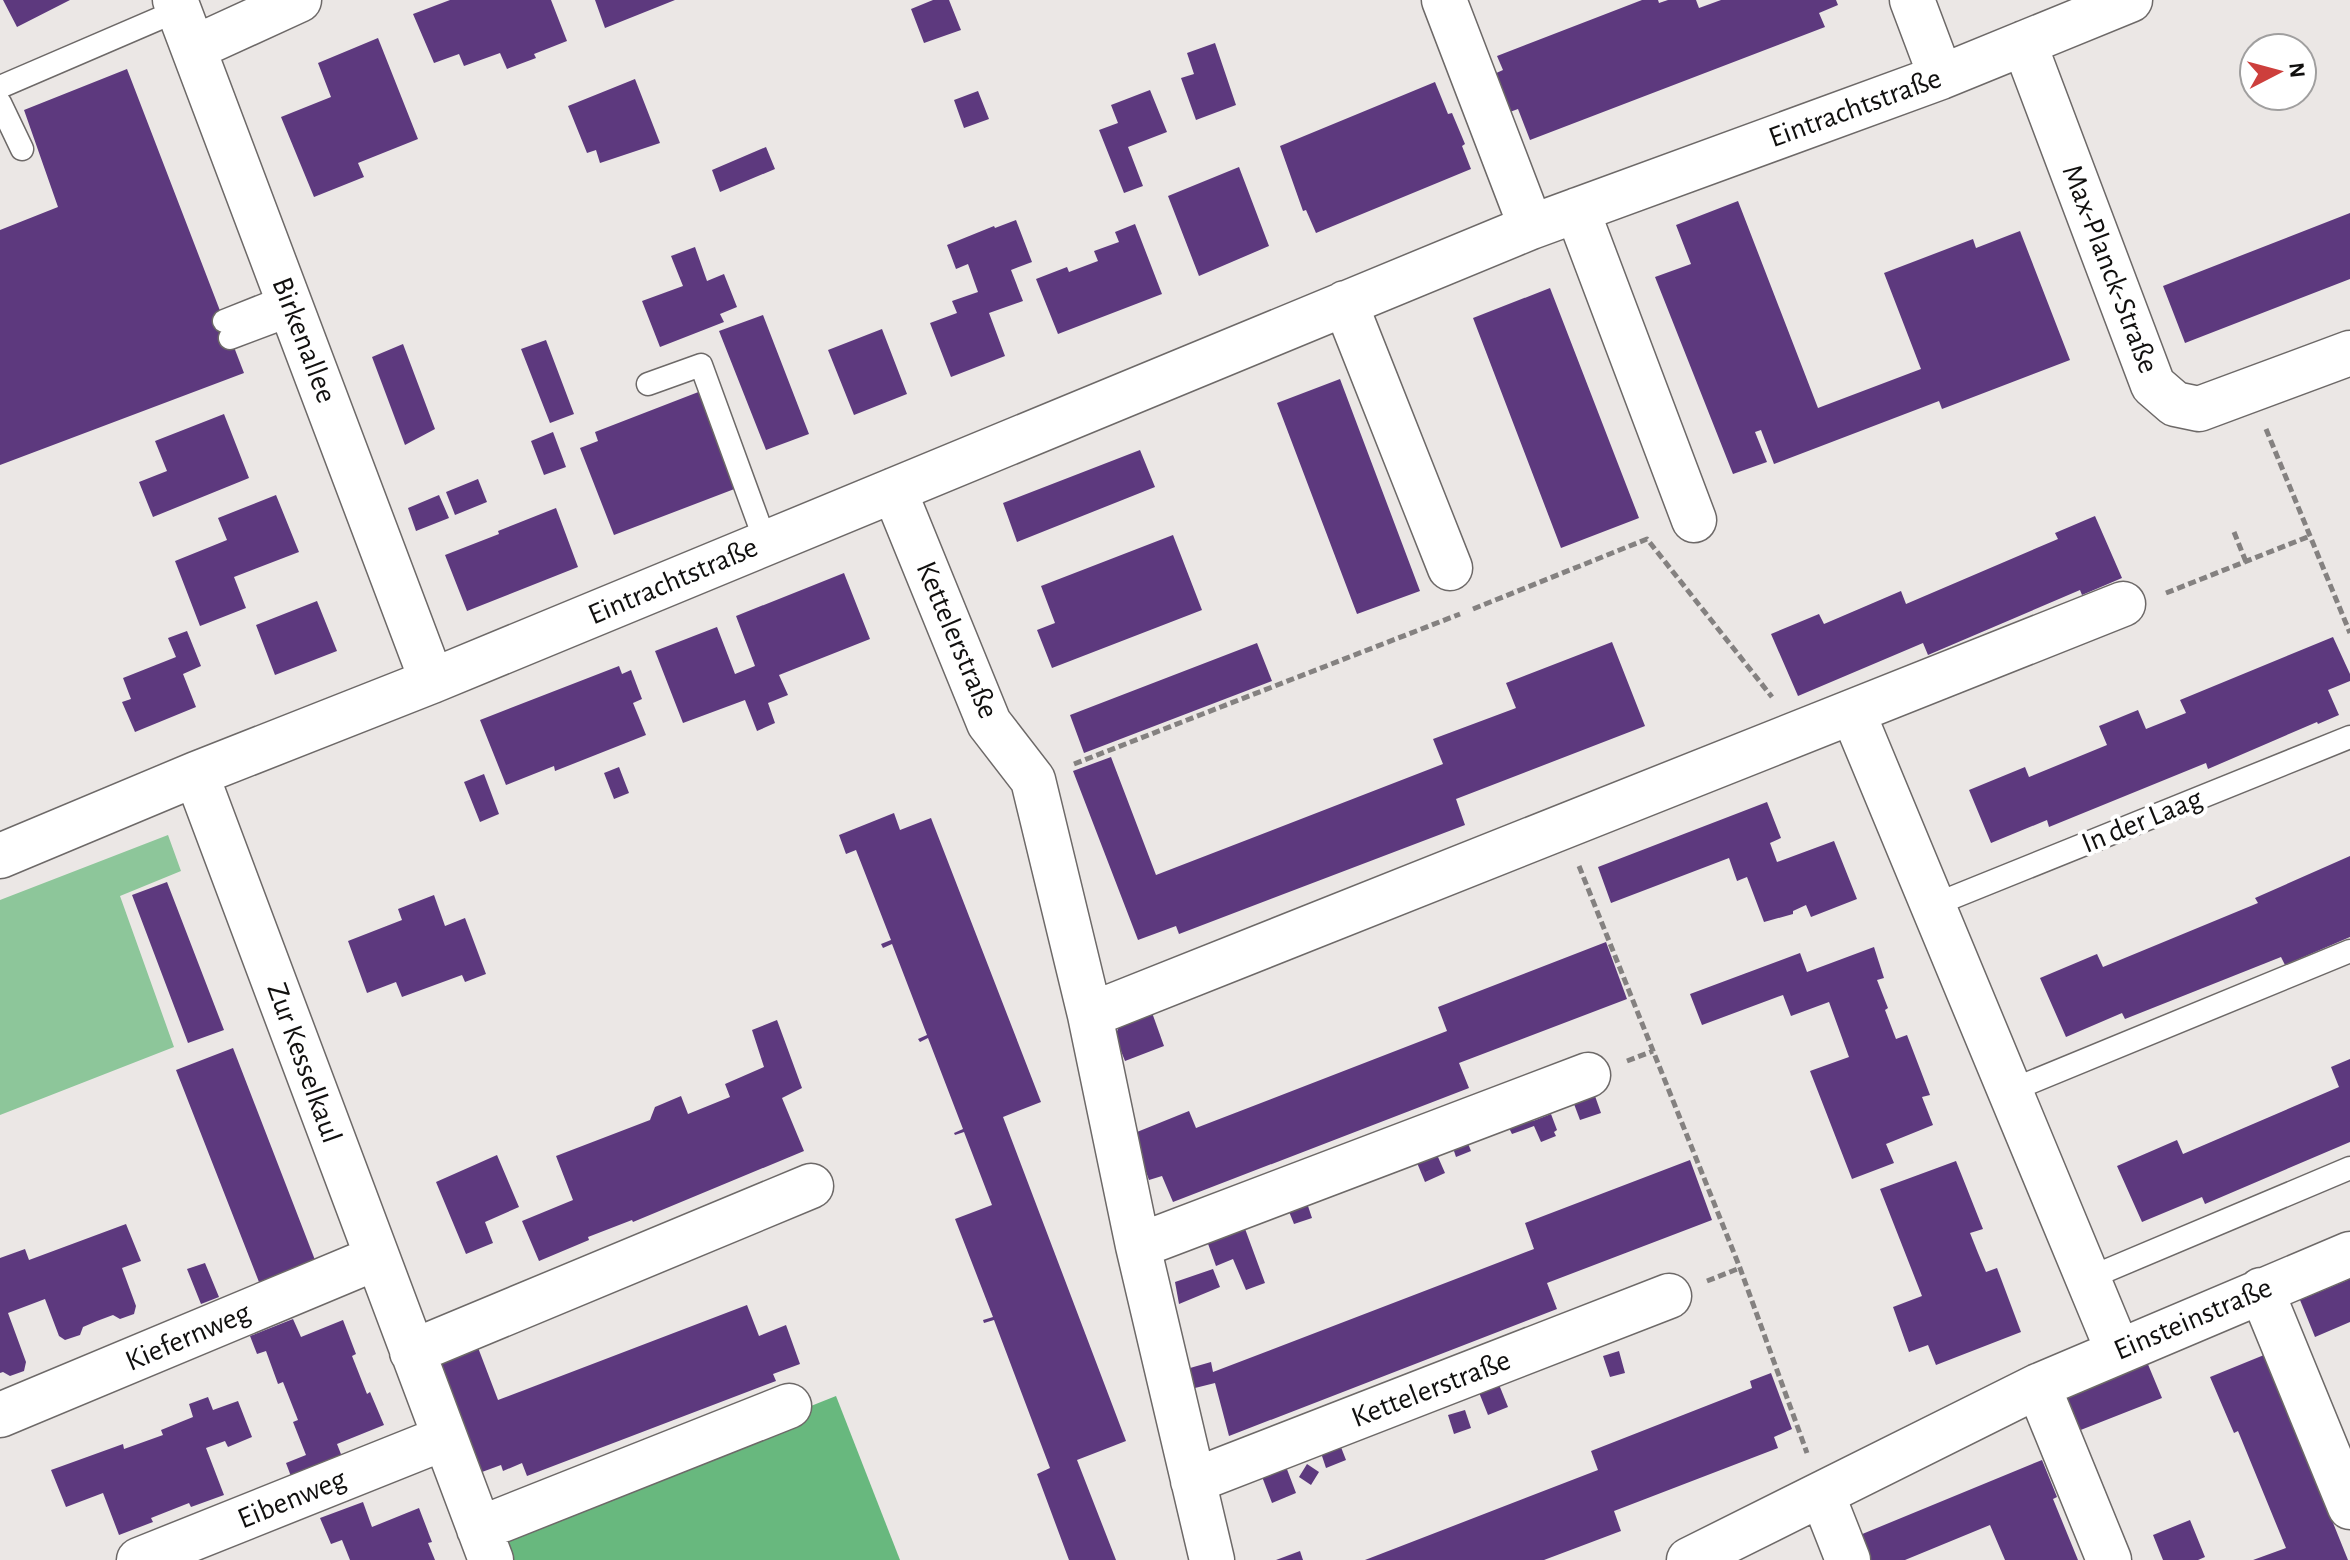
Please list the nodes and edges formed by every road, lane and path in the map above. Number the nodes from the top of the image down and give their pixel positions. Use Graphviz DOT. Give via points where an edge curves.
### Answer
graph roads {
  1 [pos="299,0"];
  2 [pos="1444,0"];
  3 [pos="1912,0"];
  4 [pos="2130,0"];
  5 [pos="183,19"];
  6 [pos="2024,43"];
  7 [pos="1941,77"];
  8 [pos="0,87"];
  9 [pos="0,103"];
  10 [pos="22,149"];
  11 [pos="1577,210"];
  12 [pos="1531,227"];
  13 [pos="1345,303"];
  14 [pos="291,305"];
  15 [pos="227,330"];
  16 [pos="2350,353"];
  17 [pos="648,384"];
  18 [pos="2250,391"];
  19 [pos="894,490"];
  20 [pos="1694,520"];
  21 [pos="2234,532"];
  22 [pos="2310,536"];
  23 [pos="766,543"];
  24 [pos="2246,562"];
  25 [pos="1450,568"];
  26 [pos="2123,604"];
  27 [pos="2350,633"];
  28 [pos="432,681"];
  29 [pos="1853,713"];
  30 [pos="2350,737"];
  31 [pos="1787,740"];
  32 [pos="196,774"];
  33 [pos="1033,780"];
  34 [pos="1564,828"];
  35 [pos="0,856"];
  36 [pos="1934,905"];
  37 [pos="2350,951"];
  38 [pos="1090,1015"];
  39 [pos="1588,1075"];
  40 [pos="2012,1090"];
  41 [pos="2350,1168"];
  42 [pos="811,1186"];
  43 [pos="1138,1246"];
  44 [pos="2350,1254"];
  45 [pos="376,1258"];
  46 [pos="2089,1278"];
  47 [pos="2261,1290"];
  48 [pos="1669,1296"];
  49 [pos="2118,1351"];
  50 [pos="412,1352"];
  51 [pos="2038,1386"];
  52 [pos="789,1406"];
  53 [pos="0,1415"];
  54 [pos="444,1438"];
  55 [pos="1193,1481"];
  56 [pos="1822,1494"];
  57 [pos="2350,1507"];
  58 [pos="485,1544"];
  59 [pos="139,1560"];
  60 [pos="1212,1560"];
  61 [pos="1689,1560"];
  62 [pos="1848,1560"];
  63 [pos="2109,1560"];
  1 -- 5 [label="street"];
  2 -- 12 [label="street"];
  3 -- 7 [label="street"];
  4 -- 6 [label="street, Eintrachtstraße"];
  5 -- 8 [label="lane"];
  5 -- 14 [label="street, Birkenallee"];
  6 -- 7 [label="street, Eintrachtstraße"];
  6 -- 18 [label="street, Max-Planck-Straße" via="2153,385 2175,404 2199,409"];
  7 -- 11 [label="street, Eintrachtstraße"];
  9 -- 10 [label="lane"];
  11 -- 12 [label="street, Eintrachtstraße"];
  11 -- 20 [label="street"];
  12 -- 13 [label="street, Eintrachtstraße"];
  13 -- 19 [label="street, Eintrachtstraße"];
  13 -- 25 [label="street"];
  14 -- 15 [label="lane"];
  14 -- 28 [label="street, Birkenallee"];
  16 -- 18 [label="street, Max-Planck-Straße"];
  17 -- 23 [label="lane" via="701,365"];
  18 -- 22 [label="path"];
  19 -- 23 [label="street, Eintrachtstraße"];
  19 -- 33 [label="street, Kettelerstraße" via="989,723"];
  21 -- 24 [label="path"];
  22 -- 24 [label="path"];
  22 -- 27 [label="path"];
  23 -- 28 [label="street, Eintrachtstraße"];
  24 -- 26 [label="path" via="2139,604"];
  26 -- 29 [label="street"];
  28 -- 32 [label="street, Eintrachtstraße"];
  29 -- 31 [label="street"];
  29 -- 36 [label="street"];
  30 -- 36 [label="lane, In der Laag"];
  31 -- 33 [label="path" via="1771,693 1647,539"];
  31 -- 34 [label="street"];
  32 -- 35 [label="street, Eintrachtstraße"];
  32 -- 45 [label="street, Zur Kesselkaul"];
  33 -- 38 [label="street, Kettelerstraße"];
  34 -- 38 [label="street"];
  34 -- 56 [label="path" via="1740,1268"];
  36 -- 40 [label="street"];
  37 -- 40 [label="lane"];
  38 -- 43 [label="street, Kettelerstraße"];
  39 -- 43 [label="street"];
  40 -- 46 [label="street"];
  41 -- 46 [label="lane"];
  42 -- 50 [label="street"];
  43 -- 55 [label="street, Kettelerstraße"];
  44 -- 47 [label="street, Einsteinstraße"];
  45 -- 50 [label="street, Zur Kesselkaul"];
  45 -- 53 [label="street, Kiefernweg"];
  46 -- 49 [label="street"];
  47 -- 49 [label="street, Einsteinstraße"];
  47 -- 57 [label="street"];
  48 -- 55 [label="street, Kettelerstraße"];
  49 -- 51 [label="street, Einsteinstraße"];
  50 -- 54 [label="street, Zur Kesselkaul"];
  51 -- 56 [label="street, Einsteinstraße"];
  51 -- 63 [label="street"];
  52 -- 58 [label="street, Zur Kesselkaul"];
  54 -- 58 [label="street, Zur Kesselkaul"];
  54 -- 59 [label="street, Eibenweg"];
  55 -- 60 [label="street, Kettelerstraße"];
  56 -- 61 [label="street, Einsteinstraße"];
  56 -- 62 [label="street"];
}
